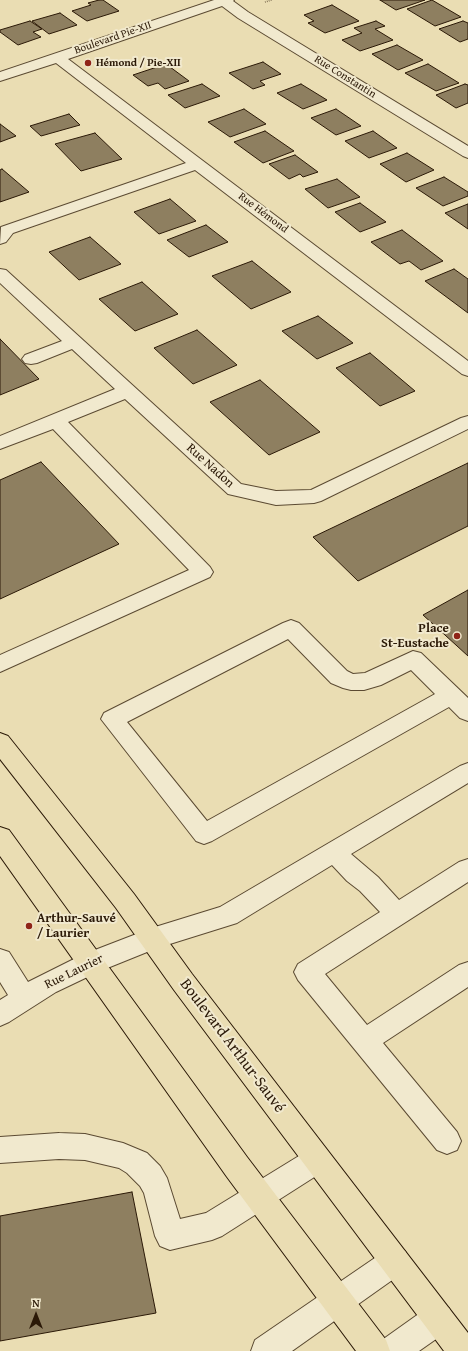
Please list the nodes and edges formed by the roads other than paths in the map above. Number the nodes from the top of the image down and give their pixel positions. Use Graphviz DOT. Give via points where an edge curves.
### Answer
graph roads {
  1 [pos="224,0"];
  2 [pos="57,57"];
  3 [pos="0,77"];
  4 [pos="468,153"];
  5 [pos="197,164"];
  6 [pos="0,239"];
  7 [pos="0,274"];
  8 [pos="75,342"];
  9 [pos="31,359"];
  10 [pos="468,370"];
  11 [pos="128,391"];
  12 [pos="56,421"];
  13 [pos="468,422"];
  14 [pos="0,443"];
  15 [pos="0,664"];
  16 [pos="451,695"];
  17 [pos="468,712"];
  18 [pos="0,742"];
  19 [pos="468,772"];
  20 [pos="0,837"];
  21 [pos="334,852"];
  22 [pos="468,869"];
  23 [pos="397,914"];
  24 [pos="152,938"];
  25 [pos="0,960"];
  26 [pos="91,963"];
  27 [pos="468,972"];
  28 [pos="24,998"];
  29 [pos="0,1014"];
  30 [pos="364,1042"];
  31 [pos="447,1141"];
  32 [pos="0,1150"];
  33 [pos="317,1160"];
  34 [pos="259,1196"];
  35 [pos="395,1261"];
  36 [pos="338,1302"];
  37 [pos="438,1318"];
  38 [pos="266,1351"];
  39 [pos="374,1351"];
  40 [pos="393,1351"];
  41 [pos="463,1351"];
  1 -- 2 [label="street, Boulevard Pie-XII"];
  1 -- 4 [label="street, Rue Constantin"];
  2 -- 3 [label="street, Boulevard Pie-XII"];
  2 -- 5 [label="street, Rue Hémond"];
  5 -- 6 [label="street" via="7,230"];
  5 -- 10 [label="street, Rue Hémond"];
  7 -- 8 [label="street, Rue Nadon"];
  8 -- 9 [label="street"];
  8 -- 11 [label="street, Rue Nadon"];
  11 -- 12 [label="street"];
  11 -- 13 [label="street, Rue Nadon" via="235,489 276,498 314,496"];
  12 -- 14 [label="street"];
  12 -- 15 [label="street" via="203,572"];
  16 -- 16 [label="street" via="413,659 373,679 351,682 339,677 290,628 112,719 204,834"];
  16 -- 17 [label="street"];
  18 -- 24 [label="main road, Boulevard Arthur-Sauvé"];
  19 -- 21 [label="street, Rue Laurier"];
  20 -- 26 [label="main road"];
  21 -- 23 [label="street"];
  21 -- 24 [label="street, Rue Laurier" via="228,915"];
  22 -- 23 [label="street"];
  23 -- 30 [label="street" via="307,972"];
  24 -- 26 [label="street, Rue Laurier"];
  24 -- 33 [label="main road, Boulevard Arthur-Sauvé"];
  25 -- 28 [label="street"];
  26 -- 28 [label="street, Rue Laurier"];
  26 -- 34 [label="main road"];
  27 -- 30 [label="street"];
  28 -- 29 [label="street, Rue Laurier"];
  30 -- 31 [label="street"];
  32 -- 34 [label="street" via="84,1147 123,1156 138,1163 157,1188 170,1236 212,1226"];
  33 -- 34 [label="street"];
  33 -- 35 [label="main road, Boulevard Arthur-Sauvé"];
  34 -- 36 [label="main road"];
  35 -- 36 [label="street"];
  35 -- 37 [label="main road, Boulevard Arthur-Sauvé"];
  36 -- 38 [label="street"];
  36 -- 39 [label="main road"];
  37 -- 40 [label="street"];
  37 -- 41 [label="main road, Boulevard Arthur-Sauvé"];
}
